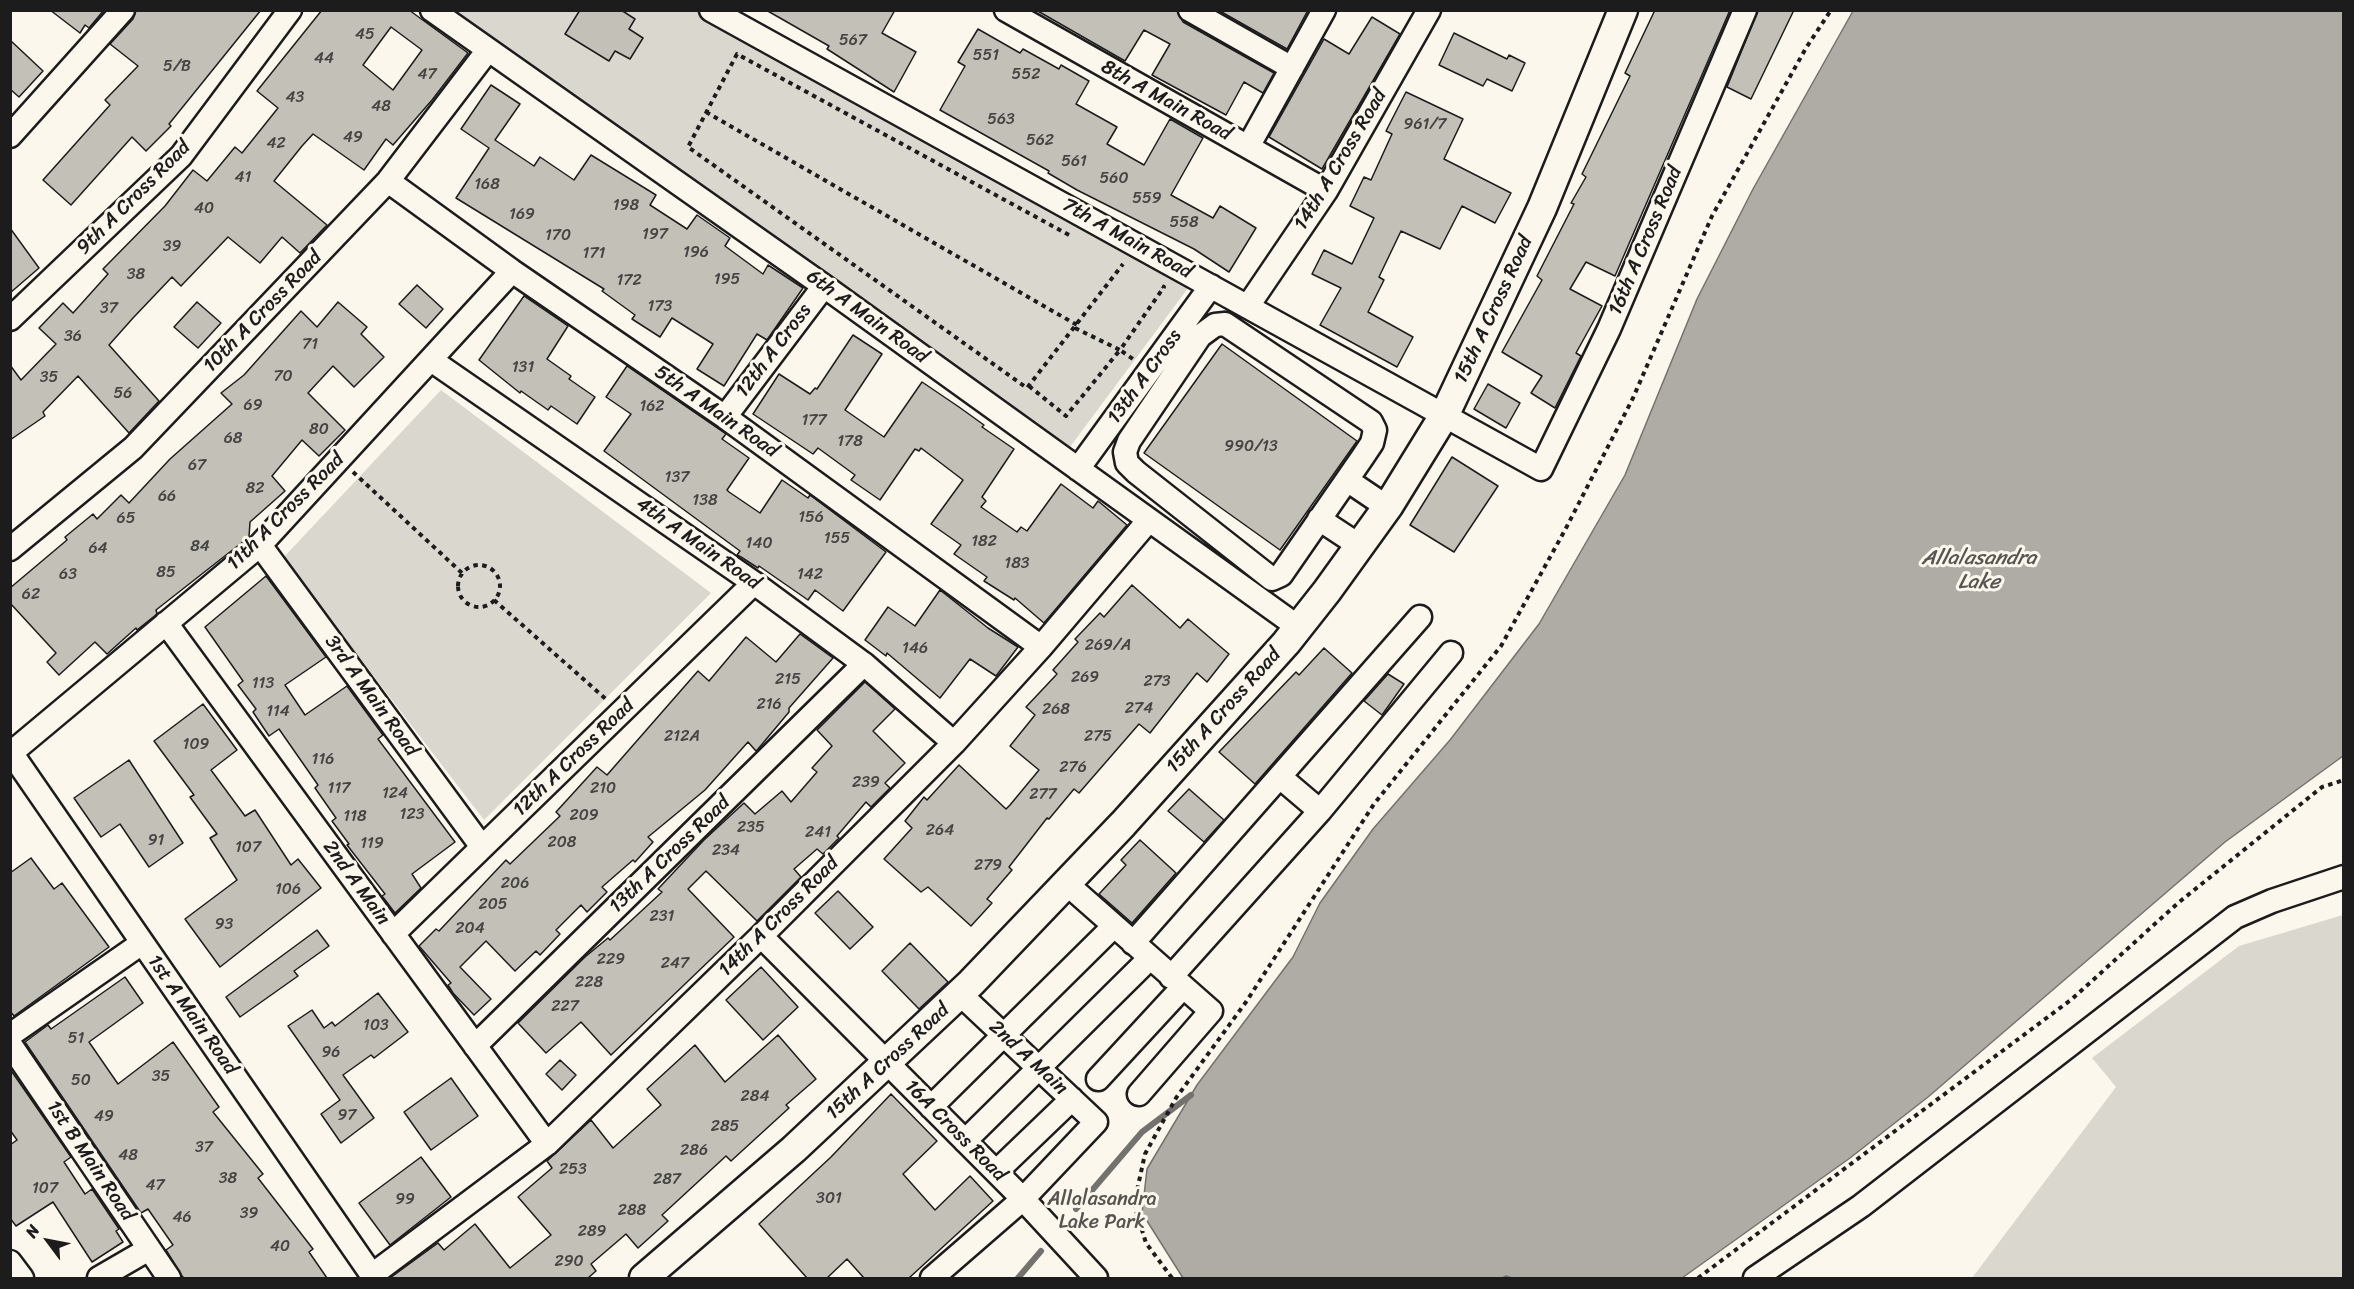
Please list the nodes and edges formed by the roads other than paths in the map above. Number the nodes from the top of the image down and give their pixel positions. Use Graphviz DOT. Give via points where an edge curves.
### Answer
graph roads {
  1 [pos="123,10"];
  2 [pos="290,10"];
  3 [pos="432,10"];
  4 [pos="711,10"];
  5 [pos="1006,10"];
  6 [pos="1190,10"];
  7 [pos="1324,10"];
  8 [pos="1430,10"];
  9 [pos="1623,10"];
  10 [pos="1745,10"];
  11 [pos="488,50"];
  12 [pos="1292,68"];
  13 [pos="10,136"];
  14 [pos="1248,147"];
  15 [pos="388,181"];
  16 [pos="1326,190"];
  17 [pos="512,271"];
  18 [pos="824,286"];
  19 [pos="1211,286"];
  20 [pos="1248,306"];
  21 [pos="10,319"];
  22 [pos="431,360"];
  23 [pos="1168,364"];
  24 [pos="1140,384"];
  25 [pos="1158,398"];
  26 [pos="1445,414"];
  27 [pos="725,417"];
  28 [pos="1078,469"];
  29 [pos="1542,469"];
  30 [pos="1347,480"];
  31 [pos="1387,507"];
  32 [pos="1319,519"];
  33 [pos="1149,520"];
  34 [pos="260,545"];
  35 [pos="1360,546"];
  36 [pos="10,549"];
  37 [pos="754,583"];
  38 [pos="1420,617"];
  39 [pos="166,623"];
  40 [pos="1298,627"];
  41 [pos="1041,647"];
  42 [pos="1450,653"];
  43 [pos="864,664"];
  44 [pos="954,743"];
  45 [pos="11,752"];
  46 [pos="1280,777"];
  47 [pos="1320,811"];
  48 [pos="482,847"];
  49 [pos="2343,877"];
  50 [pos="1066,884"];
  51 [pos="1114,926"];
  52 [pos="393,934"];
  53 [pos="761,936"];
  54 [pos="142,943"];
  55 [pos="1133,943"];
  56 [pos="1150,958"];
  57 [pos="1177,982"];
  58 [pos="964,984"];
  59 [pos="10,1035"];
  60 [pos="1004,1035"];
  61 [pos="10,1044"];
  62 [pos="475,1046"];
  63 [pos="887,1064"];
  64 [pos="1039,1068"];
  65 [pos="1098,1079"];
  66 [pos="1139,1094"];
  67 [pos="1072,1099"];
  68 [pos="931,1107"];
  69 [pos="965,1142"];
  70 [pos="547,1144"];
  71 [pos="996,1172"];
  72 [pos="1023,1199"];
  73 [pos="149,1249"];
  74 [pos="10,1262"];
  75 [pos="373,1277"];
  76 [pos="22,1278"];
  77 [pos="99,1278"];
  78 [pos="169,1278"];
  79 [pos="644,1278"];
  80 [pos="932,1278"];
  81 [pos="1096,1278"];
  82 [pos="1757,1278"];
  1 -- 13 [label="street"];
  2 -- 21 [label="street, 9th A Cross Road" via="181,156"];
  3 -- 11 [label="street, 6th A Main Road"];
  4 -- 19 [label="street, 7th A Main Road"];
  5 -- 14 [label="street, 8th A Main Road"];
  6 -- 12 [label="street"];
  7 -- 12 [label="street"];
  8 -- 16 [label="street, 14th A Cross Road"];
  9 -- 26 [label="main road, 15th A Cross Road" via="1542,208"];
  10 -- 29 [label="street, 16th A Cross Road" via="1609,329"];
  11 -- 15 [label="street, 10th A Cross Road"];
  11 -- 18 [label="street, 6th A Main Road"];
  12 -- 14 [label="street"];
  14 -- 16 [label="street, 8th A Main Road"];
  15 -- 17 [label="street, 5th A Main Road"];
  15 -- 36 [label="street, 10th A Cross Road" via="133,448"];
  16 -- 20 [label="street, 14th A Cross Road"];
  17 -- 22 [label="street, 11th A Cross Road"];
  17 -- 27 [label="street, 5th A Main Road"];
  18 -- 27 [label="street, 12th A Cross"];
  18 -- 28 [label="street, 6th A Main Road"];
  19 -- 20 [label="street, 7th A Main Road"];
  19 -- 23 [label="street, 13th A Cross"];
  20 -- 26 [label="street, 7th A Main Road"];
  22 -- 34 [label="street, 11th A Cross Road"];
  22 -- 37 [label="street, 4th A Main Road"];
  23 -- 24 [label="street, 13th A Cross"];
  23 -- 25 [label="street"];
  23 -- 30 [label="street" via="1215,325 1225,324 1371,422 1375,430 1372,443"];
  24 -- 25 [label="street"];
  24 -- 28 [label="street, 13th A Cross"];
  25 -- 32 [label="street" via="1129,441 1127,463 1260,572 1272,579 1281,575"];
  26 -- 29 [label="street, 7th A Main Road"];
  26 -- 31 [label="main road, 15th A Cross Road"];
  27 -- 41 [label="street, 5th A Main Road"];
  28 -- 33 [label="street, 6th A Main Road"];
  30 -- 31 [label="street"];
  30 -- 32 [label="street"];
  31 -- 35 [label="main road, 15th A Cross Road"];
  32 -- 35 [label="street"];
  33 -- 40 [label="street, 6th A Main Road"];
  33 -- 41 [label="street, 14th A Cross Road"];
  34 -- 39 [label="street, 11th A Cross Road"];
  34 -- 48 [label="street, 3rd A Main Road"];
  35 -- 40 [label="main road, 15th A Cross Road"];
  37 -- 43 [label="street, 4th A Main Road"];
  37 -- 48 [label="street, 12th A Cross Road"];
  38 -- 46 [label="street"];
  39 -- 45 [label="street, 11th A Cross Road"];
  39 -- 52 [label="street, 2nd A Main"];
  40 -- 50 [label="main road, 15th A Cross Road"];
  41 -- 44 [label="street, 14th A Cross Road"];
  42 -- 47 [label="street"];
  43 -- 44 [label="street, 4th A Main Road"];
  43 -- 62 [label="street, 13th A Cross Road"];
  44 -- 53 [label="street, 14th A Cross Road"];
  45 -- 54 [label="street, 1st A Main Road"];
  46 -- 47 [label="street"];
  46 -- 55 [label="street"];
  47 -- 57 [label="street"];
  48 -- 52 [label="street, 12th A Cross Road"];
  49 -- 82 [label="street" via="2235,917 1871,1199"];
  50 -- 51 [label="street"];
  50 -- 58 [label="main road, 15th A Cross Road"];
  51 -- 55 [label="street"];
  51 -- 60 [label="street"];
  52 -- 62 [label="street, 2nd A Main"];
  53 -- 63 [label="street"];
  53 -- 70 [label="street, 14th A Cross Road"];
  54 -- 59 [label="street"];
  54 -- 75 [label="street, 1st A Main Road"];
  55 -- 56 [label="street"];
  56 -- 57 [label="street"];
  56 -- 64 [label="street"];
  57 -- 65 [label="street"];
  57 -- 66 [label="street" via="1211,1011"];
  58 -- 60 [label="street, 2nd A Main"];
  58 -- 63 [label="main road, 15th A Cross Road" via="914,1030"];
  60 -- 64 [label="street, 2nd A Main"];
  60 -- 68 [label="street"];
  61 -- 73 [label="street, 1st B Main Road"];
  62 -- 70 [label="street, 2nd A Main"];
  63 -- 68 [label="street, 16A Cross Road"];
  63 -- 79 [label="main road, 15th A Cross Road"];
  64 -- 67 [label="street, 2nd A Main"];
  64 -- 69 [label="street"];
  67 -- 71 [label="street"];
  67 -- 72 [label="street, 2nd A Main" via="1096,1122"];
  68 -- 69 [label="street, 16A Cross Road"];
  69 -- 71 [label="street, 16A Cross Road"];
  70 -- 75 [label="street, 14th A Cross Road"];
  71 -- 72 [label="street, 16A Cross Road"];
  72 -- 80 [label="street"];
  72 -- 81 [label="street, 16A Cross Road"];
  73 -- 77 [label="street"];
  73 -- 78 [label="street, 1st B Main Road"];
  74 -- 76 [label="street"];
}
